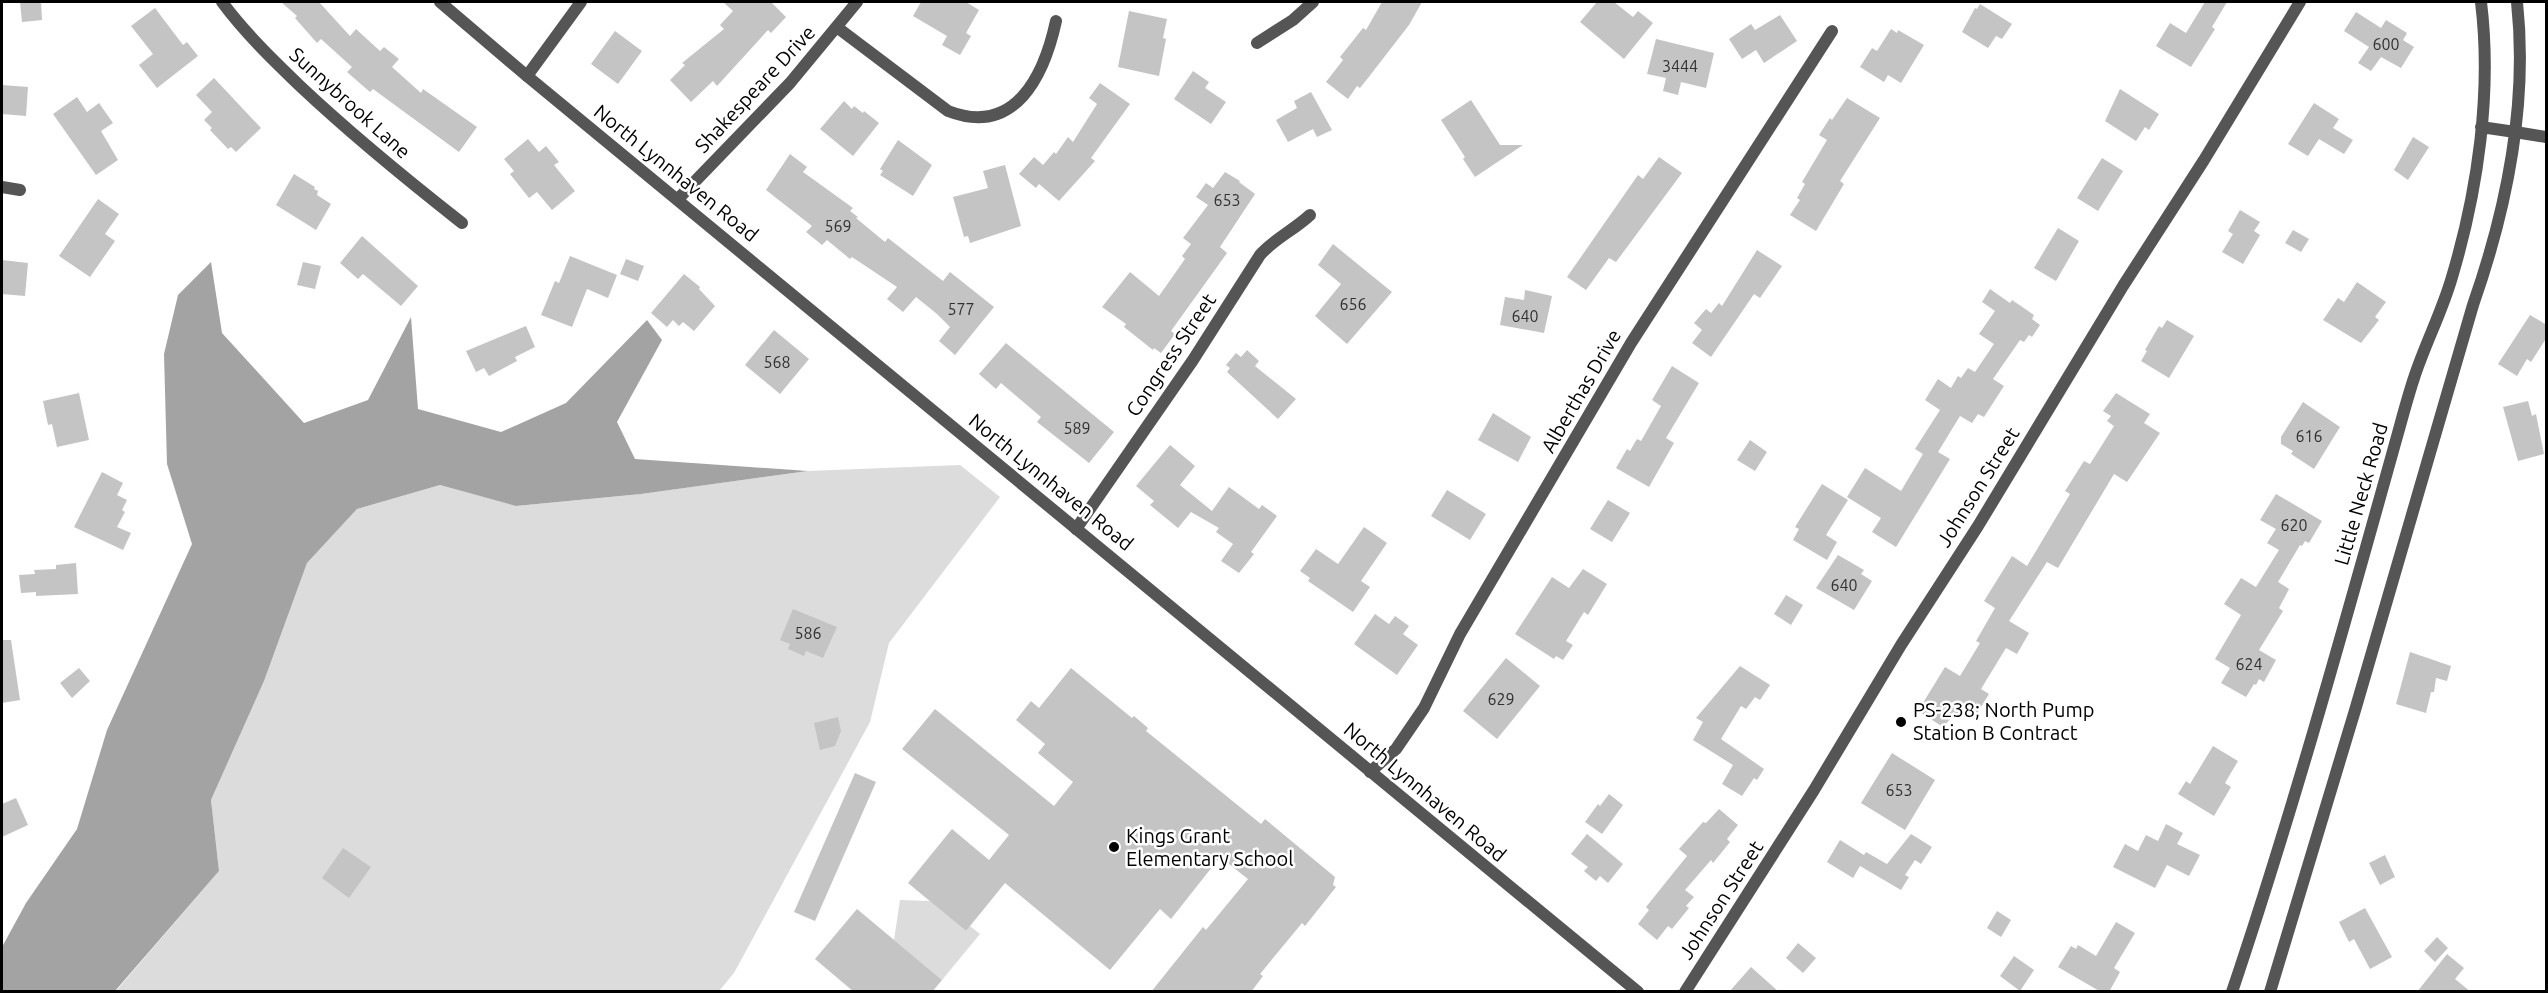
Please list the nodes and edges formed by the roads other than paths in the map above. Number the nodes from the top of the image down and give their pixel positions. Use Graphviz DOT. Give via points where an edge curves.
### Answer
graph roads {
  1 [pos="222,2"];
  2 [pos="440,2"];
  3 [pos="581,2"];
  4 [pos="857,2"];
  5 [pos="1313,2"];
  6 [pos="2300,2"];
  7 [pos="2481,2"];
  8 [pos="2517,2"];
  9 [pos="1056,21"];
  10 [pos="838,28"];
  11 [pos="1832,31"];
  12 [pos="1257,43"];
  13 [pos="527,76"];
  14 [pos="2481,127"];
  15 [pos="2516,132"];
  16 [pos="2547,137"];
  17 [pos="2,187"];
  18 [pos="20,190"];
  19 [pos="678,199"];
  20 [pos="1310,215"];
  21 [pos="462,223"];
  22 [pos="1076,529"];
  23 [pos="1370,772"];
  24 [pos="1638,992"];
  25 [pos="1685,992"];
  26 [pos="2232,992"];
  27 [pos="2270,992"];
  1 -- 21 [label="street, Sunnybrook Lane" via="266,54 324,109"];
  2 -- 13 [label="street, North Lynnhaven Road"];
  3 -- 13 [label="street"];
  4 -- 10 [label="street, Shakespeare Drive"];
  5 -- 12 [label="street"];
  6 -- 25 [label="street, Johnson Street"];
  7 -- 14 [label="street, Little Neck Road"];
  8 -- 15 [label="street" via="2520,77"];
  9 -- 10 [label="street" via="1043,66 1026,93 1015,105 984,118 948,111"];
  10 -- 19 [label="street, Shakespeare Drive"];
  11 -- 23 [label="street, Alberthas Drive" via="1631,343 1460,633 1424,708 1396,748"];
  13 -- 19 [label="street, North Lynnhaven Road"];
  14 -- 15 [label="street"];
  14 -- 26 [label="street, Little Neck Road" via="2467,220 2452,278 2414,376"];
  15 -- 16 [label="street"];
  15 -- 27 [label="street" via="2489,261"];
  17 -- 18 [label="street"];
  19 -- 22 [label="street, North Lynnhaven Road"];
  20 -- 22 [label="street, Congress Street" via="1260,255"];
  22 -- 23 [label="street, North Lynnhaven Road"];
  23 -- 24 [label="street, North Lynnhaven Road"];
}
